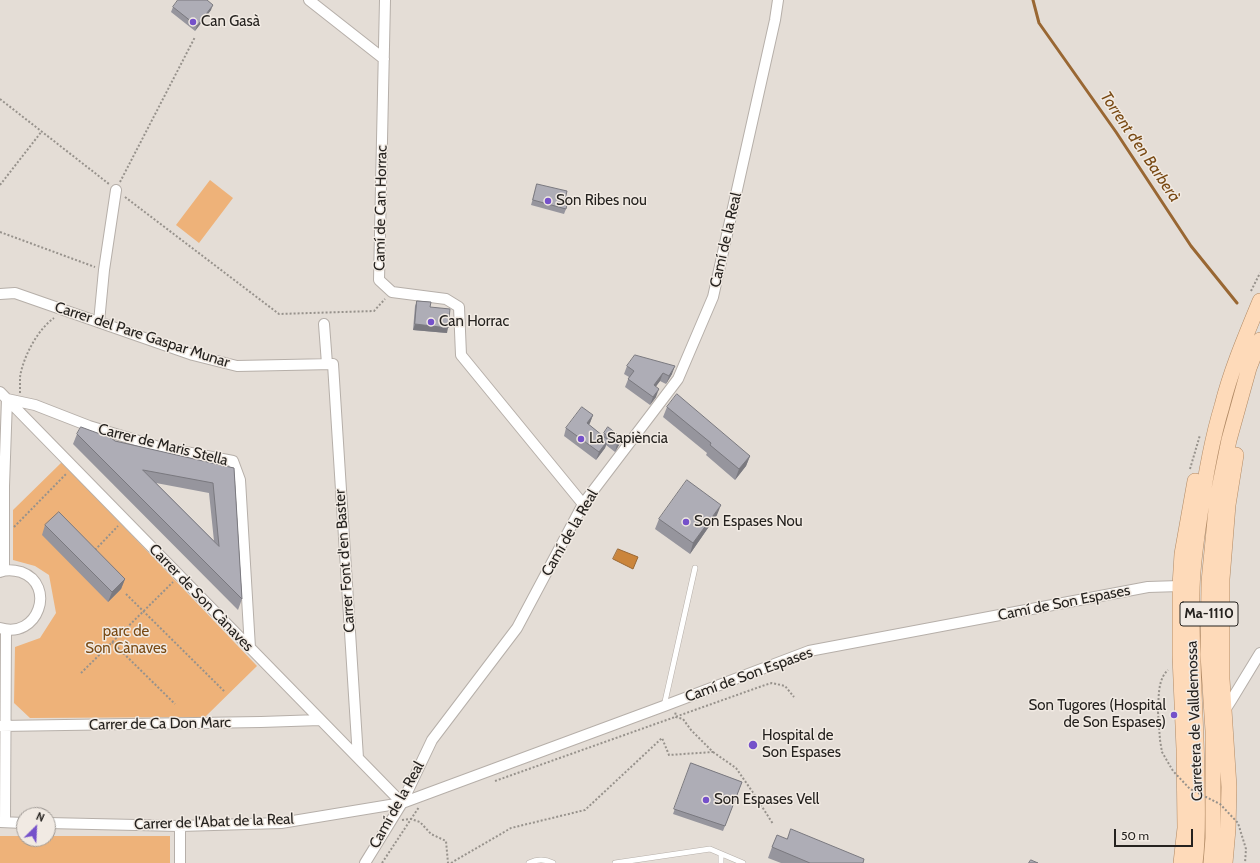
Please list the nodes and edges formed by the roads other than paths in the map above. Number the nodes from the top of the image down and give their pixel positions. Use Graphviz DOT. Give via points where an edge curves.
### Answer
graph roads {
  1 [pos="308,0"];
  2 [pos="385,0"];
  3 [pos="778,0"];
  4 [pos="384,59"];
  5 [pos="116,190"];
  6 [pos="0,294"];
  7 [pos="1260,300"];
  8 [pos="99,322"];
  9 [pos="324,324"];
  10 [pos="1260,340"];
  11 [pos="330,364"];
  12 [pos="1249,368"];
  13 [pos="4,395"];
  14 [pos="1222,405"];
  15 [pos="2,486"];
  16 [pos="583,504"];
  17 [pos="695,568"];
  18 [pos="2,571"];
  19 [pos="1180,586"];
  20 [pos="3,629"];
  21 [pos="250,648"];
  22 [pos="1260,653"];
  23 [pos="668,705"];
  24 [pos="1225,710"];
  25 [pos="320,720"];
  26 [pos="3,726"];
  27 [pos="358,758"];
  28 [pos="402,804"];
  29 [pos="3,822"];
  30 [pos="16,823"];
  31 [pos="56,823"];
  32 [pos="180,826"];
  33 [pos="721,854"];
  34 [pos="735,861"];
  35 [pos="180,863"];
  36 [pos="365,863"];
  37 [pos="529,863"];
  38 [pos="553,863"];
  39 [pos="615,863"];
  40 [pos="721,863"];
  41 [pos="743,863"];
  42 [pos="1181,863"];
  43 [pos="1195,863"];
  44 [pos="1211,863"];
  45 [pos="1225,863"];
  1 -- 4 [label="street"];
  2 -- 4 [label="street, Camí de Can Horrac"];
  3 -- 16 [label="street, Camí de la Real" via="713,297 678,379"];
  4 -- 16 [label="street, Camí de Can Horrac" via="379,280 392,292 446,300 459,308 461,355"];
  5 -- 8 [label="street"];
  6 -- 8 [label="street, Carrer del Pare Gaspar Munar" via="14,293"];
  7 -- 14 [label="main road, Carretera de Valldemossa / Ma-1110" via="1240,349"];
  8 -- 11 [label="street, Carrer del Pare Gaspar Munar" via="193,355 237,366"];
  9 -- 11 [label="street, Carrer Font d'en Baster"];
  10 -- 12 [label="main road, Carretera de Valldemossa / Ma-1110"];
  11 -- 27 [label="street, Carrer Font d'en Baster"];
  12 -- 24 [label="main road" via="1228,504 1222,579 1222,679"];
  12 -- 44 [label="main road, Carretera de Valldemossa / Ma-1110" via="1229,440 1219,492 1209,582 1208,654 1213,731"];
  13 -- 15 [label="street"];
  13 -- 21 [label="street, Carrer de Son Cànaves"];
  13 -- 21 [label="street, Carrer de Maris Stella" via="89,426 159,447 233,461 240,480"];
  14 -- 19 [label="main road" via="1196,479 1182,554"];
  14 -- 43 [label="main road, Carretera de Valldemossa / Ma-1110" via="1207,464 1196,540 1192,592 1198,842"];
  15 -- 18 [label="street"];
  16 -- 28 [label="street, Camí de la Real" via="517,628 432,740"];
  17 -- 23 [label="lane"];
  18 -- 20 [label="street" via="15,570 33,580 40,600 39,610 26,626 16,630"];
  19 -- 23 [label="street, Camí de Son Espases" via="1148,587 808,651"];
  19 -- 42 [label="main road" via="1185,828"];
  20 -- 26 [label="street"];
  21 -- 25 [label="street, Carrer de Son Cànaves"];
  22 -- 24 [label="street"];
  23 -- 28 [label="street, Camí de Son Espases"];
  24 -- 45 [label="main road" via="1229,786"];
  25 -- 26 [label="street, Carrer de Ca Don Marc"];
  25 -- 27 [label="street, Carrer de Son Cànaves"];
  26 -- 29 [label="street"];
  27 -- 28 [label="street, Carrer de Son Cànaves"];
  28 -- 32 [label="street, Carrer de l'Abat de la Real" via="281,823"];
  28 -- 36 [label="street, Camí de la Real"];
  29 -- 30 [label="street"];
  31 -- 32 [label="street, Carrer de l'Abat de la Real"];
  32 -- 35 [label="street"];
  33 -- 34 [label="lane"];
  33 -- 39 [label="lane" via="710,849"];
  33 -- 40 [label="lane"];
  34 -- 41 [label="lane"];
  37 -- 38 [label="lane" via="541,860"];
}
